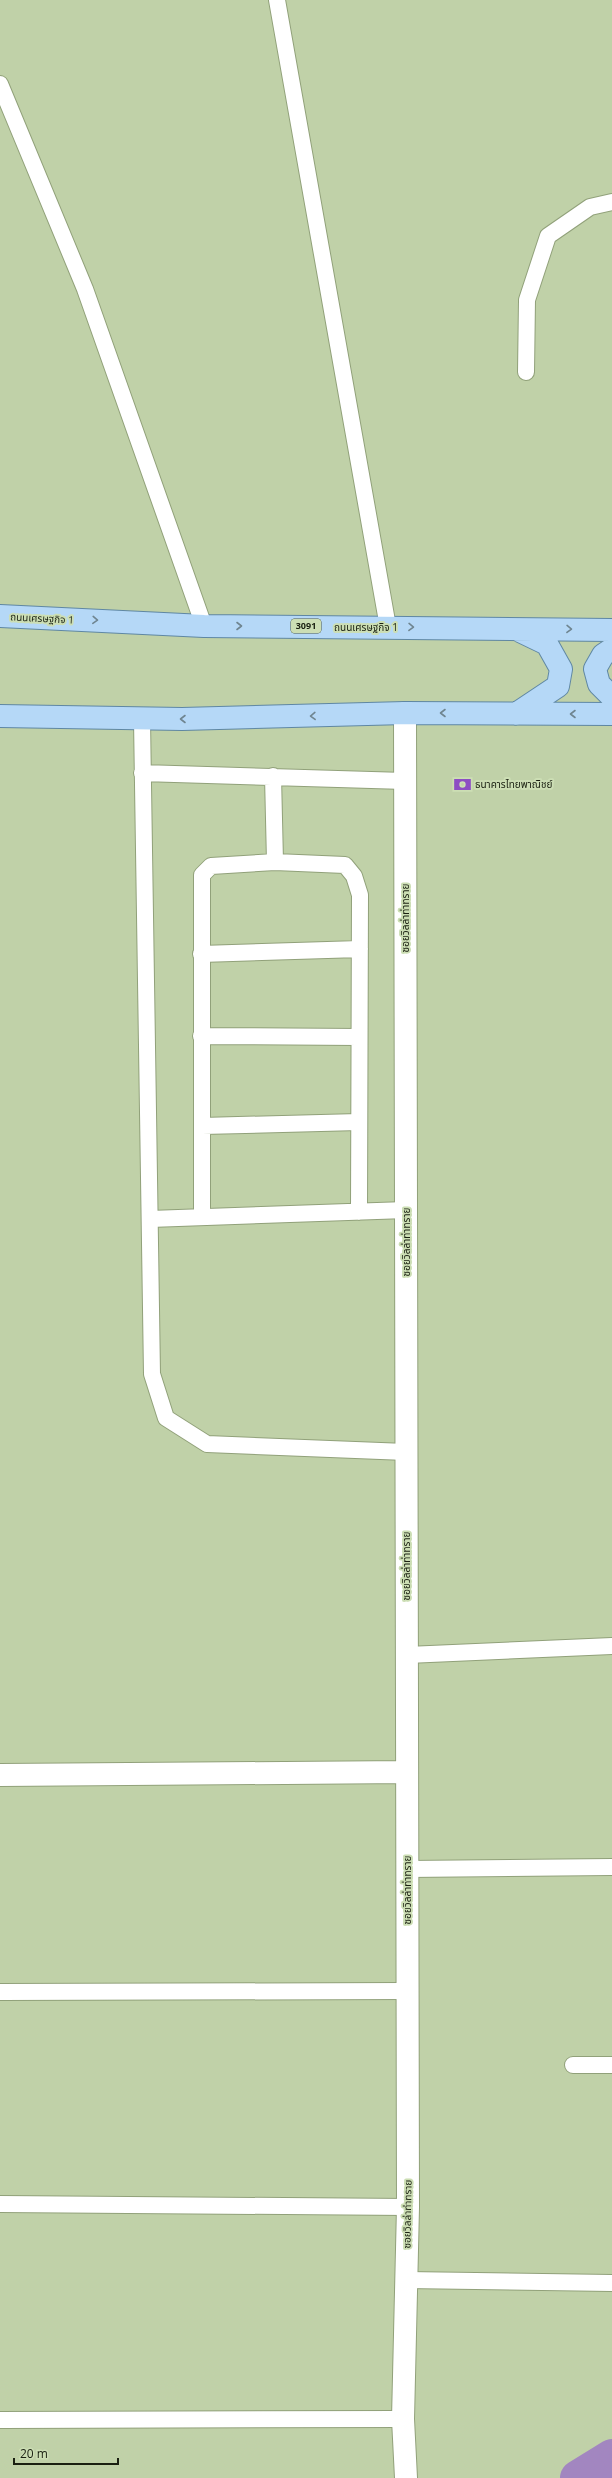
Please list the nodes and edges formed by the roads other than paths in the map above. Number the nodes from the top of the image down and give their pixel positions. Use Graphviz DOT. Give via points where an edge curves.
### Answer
graph roads {
  1 [pos="277,0"];
  2 [pos="0,84"];
  3 [pos="612,202"];
  4 [pos="526,372"];
  5 [pos="0,616"];
  6 [pos="204,626"];
  7 [pos="388,627"];
  8 [pos="515,628"];
  9 [pos="612,630"];
  10 [pos="612,649"];
  11 [pos="612,696"];
  12 [pos="405,713"];
  13 [pos="516,714"];
  14 [pos="612,714"];
  15 [pos="0,716"];
  16 [pos="142,719"];
  17 [pos="142,773"];
  18 [pos="273,776"];
  19 [pos="405,781"];
  20 [pos="275,862"];
  21 [pos="360,949"];
  22 [pos="201,954"];
  23 [pos="201,1036"];
  24 [pos="359,1037"];
  25 [pos="359,1122"];
  26 [pos="202,1126"];
  27 [pos="406,1210"];
  28 [pos="359,1212"];
  29 [pos="202,1217"];
  30 [pos="150,1219"];
  31 [pos="406,1452"];
  32 [pos="612,1646"];
  33 [pos="407,1655"];
  34 [pos="407,1772"];
  35 [pos="0,1775"];
  36 [pos="612,1868"];
  37 [pos="407,1869"];
  38 [pos="407,1991"];
  39 [pos="0,1992"];
  40 [pos="612,2064"];
  41 [pos="573,2065"];
  42 [pos="0,2204"];
  43 [pos="408,2207"];
  44 [pos="406,2280"];
  45 [pos="612,2283"];
  46 [pos="403,2418"];
  47 [pos="0,2420"];
  48 [pos="406,2478"];
  1 -- 7 [label="lane"];
  2 -- 6 [label="lane" via="85,289"];
  3 -- 4 [label="lane" via="590,207 548,236 527,300"];
  5 -- 6 [label="main road, ถนนเศรษฐกิจ 1 / 3091, one-way"];
  6 -- 7 [label="main road, ถนนเศรษฐกิจ 1 / 3091, one-way"];
  7 -- 8 [label="main road, ถนนเศรษฐกิจ 1 / 3091, one-way"];
  8 -- 9 [label="main road, ถนนเศรษฐกิจ 1 / 3091, one-way"];
  8 -- 13 [label="main road" via="547,644 561,669 558,686"];
  10 -- 11 [label="main road" via="603,655 595,669 599,684"];
  13 -- 12 [label="main road, one-way"];
  12 -- 16 [label="main road, one-way"];
  12 -- 19 [label="street, ซอยวิลล่าท่าทราย"];
  14 -- 13 [label="main road, one-way"];
  15 -- 16 [label="main road"];
  16 -- 17 [label="lane"];
  17 -- 18 [label="lane"];
  17 -- 30 [label="lane"];
  18 -- 19 [label="lane"];
  18 -- 20 [label="lane"];
  19 -- 27 [label="street, ซอยวิลล่าท่าทราย"];
  20 -- 21 [label="lane" via="345,865 354,876 360,895"];
  20 -- 22 [label="lane" via="211,866 202,875"];
  21 -- 22 [label="lane"];
  21 -- 24 [label="lane"];
  22 -- 23 [label="lane"];
  23 -- 24 [label="lane"];
  23 -- 26 [label="lane"];
  24 -- 25 [label="lane"];
  25 -- 26 [label="lane"];
  25 -- 28 [label="lane"];
  26 -- 29 [label="lane"];
  27 -- 28 [label="lane"];
  27 -- 31 [label="street, ซอยวิลล่าท่าทราย"];
  28 -- 29 [label="lane"];
  29 -- 30 [label="lane"];
  30 -- 31 [label="lane" via="152,1374 166,1418 206,1444"];
  31 -- 33 [label="street, ซอยวิลล่าท่าทราย"];
  32 -- 33 [label="lane"];
  33 -- 34 [label="street, ซอยวิลล่าท่าทราย"];
  34 -- 35 [label="street"];
  34 -- 37 [label="street, ซอยวิลล่าท่าทราย"];
  36 -- 37 [label="lane"];
  37 -- 38 [label="street, ซอยวิลล่าท่าทราย"];
  38 -- 39 [label="lane"];
  38 -- 43 [label="street, ซอยวิลล่าท่าทราย"];
  40 -- 41 [label="lane"];
  42 -- 43 [label="lane"];
  43 -- 44 [label="street, ซอยวิลล่าท่าทราย"];
  44 -- 45 [label="lane"];
  44 -- 46 [label="street, ซอยวิลล่าท่าทราย"];
  46 -- 47 [label="lane"];
  46 -- 48 [label="street, ซอยวิลล่าท่าทราย"];
}
